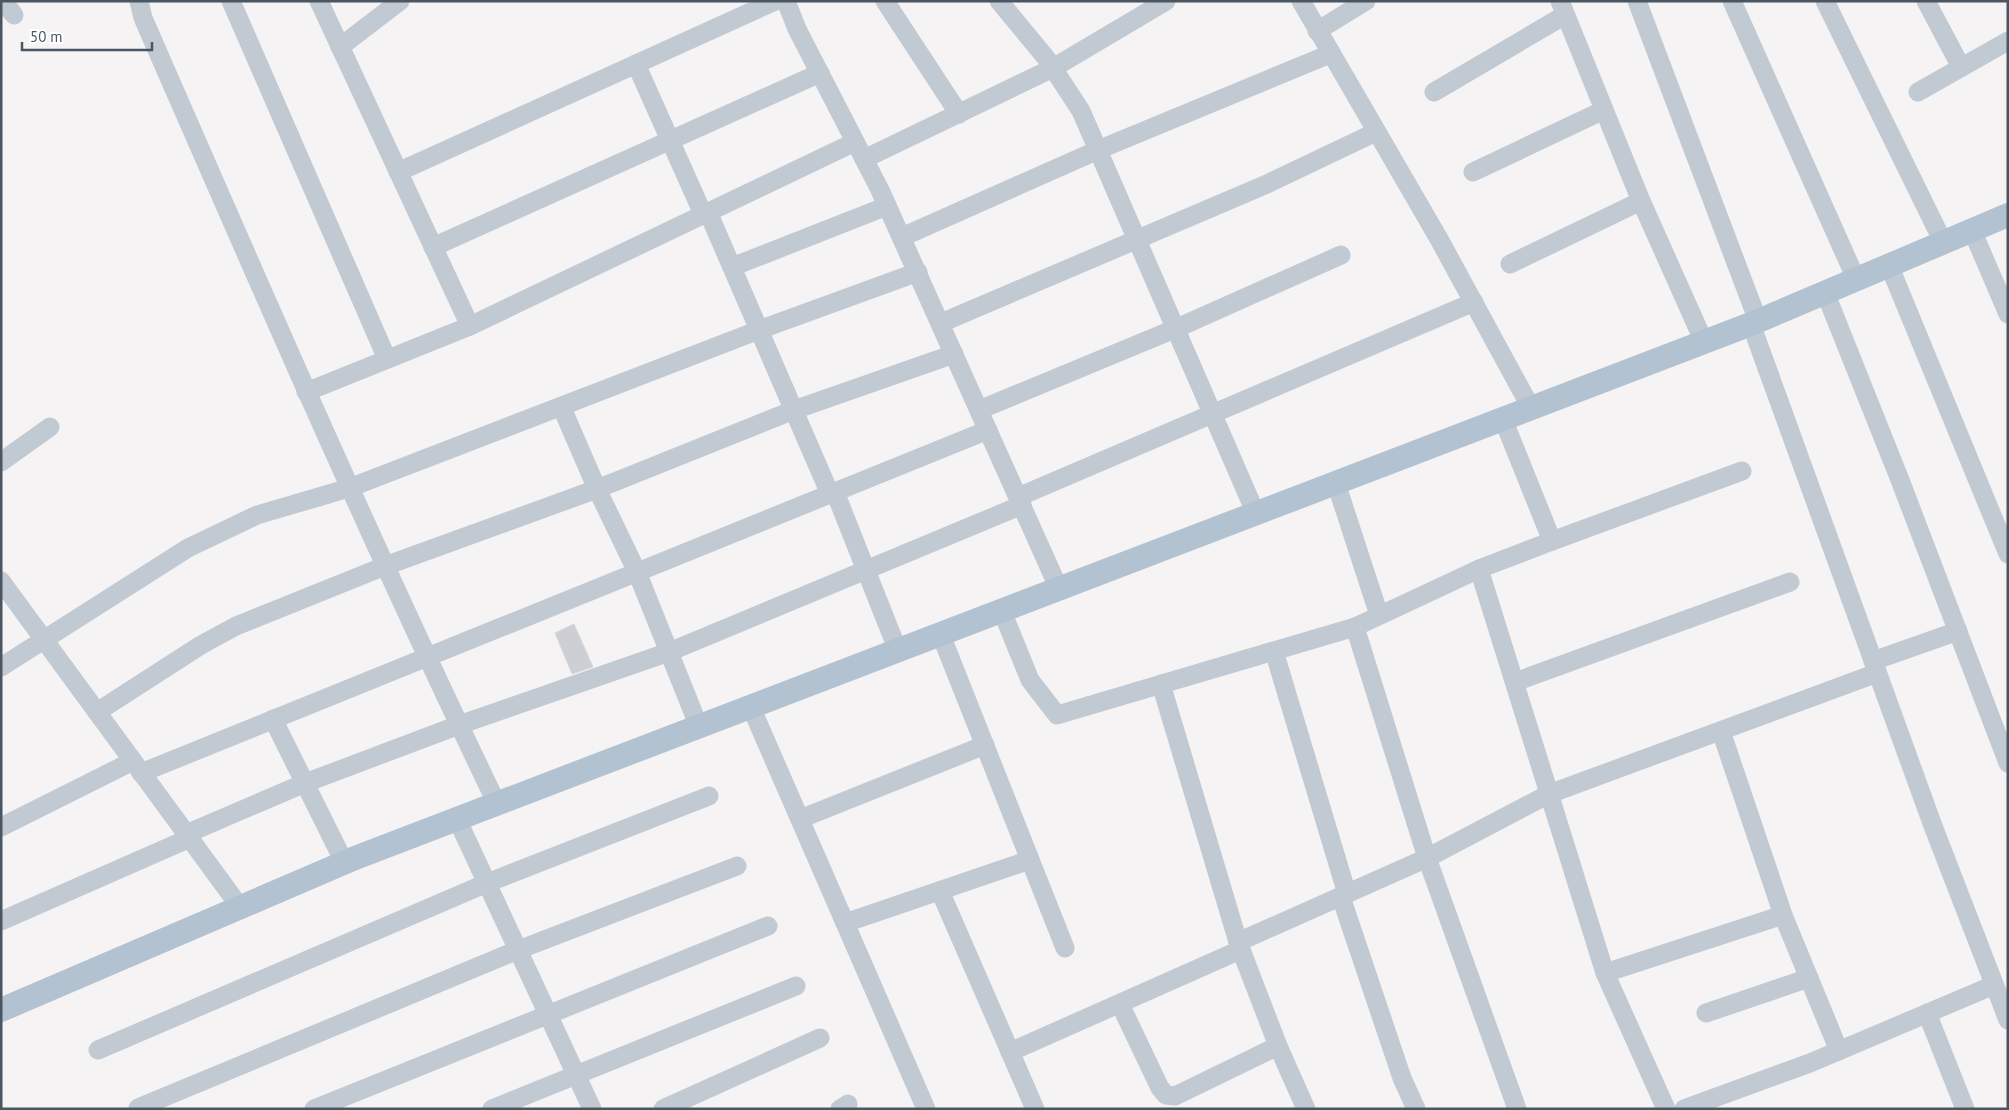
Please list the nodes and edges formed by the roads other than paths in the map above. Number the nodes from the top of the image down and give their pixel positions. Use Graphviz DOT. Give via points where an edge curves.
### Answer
graph roads {
  1 [pos="139,1"];
  2 [pos="231,1"];
  3 [pos="319,1"];
  4 [pos="400,1"];
  5 [pos="775,1"];
  6 [pos="786,1"];
  7 [pos="885,1"];
  8 [pos="999,1"];
  9 [pos="1166,1"];
  10 [pos="1300,1"];
  11 [pos="1366,1"];
  12 [pos="1636,1"];
  13 [pos="1732,1"];
  14 [pos="1825,1"];
  15 [pos="1926,1"];
  16 [pos="1563,8"];
  17 [pos="1317,31"];
  18 [pos="2008,41"];
  19 [pos="340,47"];
  20 [pos="1330,54"];
  21 [pos="636,64"];
  22 [pos="1961,67"];
  23 [pos="1054,68"];
  24 [pos="820,73"];
  25 [pos="1434,92"];
  26 [pos="1918,92"];
  27 [pos="1604,110"];
  28 [pos="959,114"];
  29 [pos="1376,132"];
  30 [pos="672,140"];
  31 [pos="855,142"];
  32 [pos="1098,150"];
  33 [pos="864,159"];
  34 [pos="398,172"];
  35 [pos="1473,172"];
  36 [pos="1641,201"];
  37 [pos="887,206"];
  38 [pos="706,213"];
  39 [pos="2008,215"];
  40 [pos="1972,230"];
  41 [pos="902,237"];
  42 [pos="1137,238"];
  43 [pos="1943,242"];
  44 [pos="433,247"];
  45 [pos="1341,255"];
  46 [pos="1510,264"];
  47 [pos="1889,265"];
  48 [pos="732,267"];
  49 [pos="918,272"];
  50 [pos="1856,279"];
  51 [pos="1825,292"];
  52 [pos="1474,302"];
  53 [pos="2008,314"];
  54 [pos="1754,322"];
  55 [pos="940,324"];
  56 [pos="470,326"];
  57 [pos="1177,328"];
  58 [pos="759,330"];
  59 [pos="1704,342"];
  60 [pos="954,354"];
  61 [pos="388,359"];
  62 [pos="306,392"];
  63 [pos="562,408"];
  64 [pos="1531,408"];
  65 [pos="794,410"];
  66 [pos="979,410"];
  67 [pos="1214,414"];
  68 [pos="1503,419"];
  69 [pos="50,428"];
  70 [pos="988,430"];
  71 [pos="1,462"];
  72 [pos="1742,471"];
  73 [pos="1336,483"];
  74 [pos="349,488"];
  75 [pos="596,489"];
  76 [pos="832,493"];
  77 [pos="1020,501"];
  78 [pos="1256,514"];
  79 [pos="1552,541"];
  80 [pos="2008,554"];
  81 [pos="385,566"];
  82 [pos="1479,569"];
  83 [pos="866,570"];
  84 [pos="637,572"];
  85 [pos="1,581"];
  86 [pos="1790,582"];
  87 [pos="1059,589"];
  88 [pos="1002,611"];
  89 [pos="1379,615"];
  90 [pos="1355,627"];
  91 [pos="1958,631"];
  92 [pos="941,635"];
  93 [pos="43,638"];
  94 [pos="898,651"];
  95 [pos="1274,651"];
  96 [pos="669,652"];
  97 [pos="426,657"];
  98 [pos="1,667"];
  99 [pos="1875,667"];
  100 [pos="1515,682"];
  101 [pos="1161,684"];
  102 [pos="751,707"];
  103 [pos="97,712"];
  104 [pos="273,719"];
  105 [pos="459,725"];
  106 [pos="699,727"];
  107 [pos="1721,731"];
  108 [pos="985,745"];
  109 [pos="2008,763"];
  110 [pos="137,767"];
  111 [pos="305,783"];
  112 [pos="1550,794"];
  113 [pos="709,796"];
  114 [pos="496,804"];
  115 [pos="457,819"];
  116 [pos="800,819"];
  117 [pos="1,827"];
  118 [pos="188,836"];
  119 [pos="1427,858"];
  120 [pos="1030,860"];
  121 [pos="344,862"];
  122 [pos="737,866"];
  123 [pos="487,883"];
  124 [pos="940,891"];
  125 [pos="1344,896"];
  126 [pos="240,907"];
  127 [pos="1783,915"];
  128 [pos="1,921"];
  129 [pos="845,923"];
  130 [pos="768,926"];
  131 [pos="1239,946"];
  132 [pos="1065,948"];
  133 [pos="518,950"];
  134 [pos="1605,973"];
  135 [pos="1809,978"];
  136 [pos="1994,985"];
  137 [pos="796,986"];
  138 [pos="1120,1004"];
  139 [pos="1,1010"];
  140 [pos="1706,1013"];
  141 [pos="1928,1013"];
  142 [pos="548,1014"];
  143 [pos="2008,1020"];
  144 [pos="820,1038"];
  145 [pos="1278,1046"];
  146 [pos="98,1050"];
  147 [pos="1839,1051"];
  148 [pos="1010,1052"];
  149 [pos="576,1074"];
  150 [pos="1726,1101"];
  151 [pos="138,1108"];
  152 [pos="1963,1108"];
  153 [pos="314,1109"];
  154 [pos="492,1109"];
  155 [pos="592,1109"];
  156 [pos="663,1109"];
  157 [pos="926,1109"];
  158 [pos="1035,1109"];
  159 [pos="1306,1109"];
  160 [pos="1416,1109"];
  161 [pos="1516,1109"];
  162 [pos="1666,1109"];
  163 [pos="1684,1109"];
  1 -- 62 [label="street" via="143,18"];
  2 -- 61 [label="street"];
  3 -- 19 [label="street"];
  4 -- 19 [label="street"];
  5 -- 21 [label="street"];
  6 -- 24 [label="street"];
  7 -- 28 [label="street"];
  8 -- 23 [label="street"];
  9 -- 23 [label="street"];
  10 -- 17 [label="street"];
  11 -- 17 [label="street"];
  12 -- 54 [label="street"];
  13 -- 50 [label="street"];
  14 -- 43 [label="street"];
  15 -- 22 [label="street"];
  16 -- 25 [label="street"];
  16 -- 27 [label="street"];
  17 -- 20 [label="street"];
  18 -- 22 [label="street"];
  19 -- 34 [label="street"];
  20 -- 29 [label="street"];
  20 -- 32 [label="street"];
  21 -- 30 [label="street"];
  21 -- 34 [label="street"];
  22 -- 26 [label="street"];
  23 -- 28 [label="street"];
  23 -- 32 [label="street" via="1081,111"];
  24 -- 30 [label="street"];
  24 -- 31 [label="street"];
  27 -- 35 [label="street"];
  27 -- 36 [label="street"];
  28 -- 33 [label="street"];
  29 -- 42 [label="street" via="1267,184"];
  29 -- 52 [label="street"];
  30 -- 38 [label="street"];
  30 -- 44 [label="street"];
  31 -- 33 [label="street"];
  31 -- 38 [label="street"];
  32 -- 41 [label="street"];
  32 -- 42 [label="street"];
  33 -- 37 [label="street"];
  34 -- 44 [label="street"];
  36 -- 46 [label="street"];
  36 -- 59 [label="street"];
  37 -- 41 [label="street"];
  37 -- 48 [label="street"];
  38 -- 48 [label="street"];
  38 -- 56 [label="street"];
  39 -- 40 [label="main road"];
  40 -- 43 [label="main road"];
  40 -- 53 [label="street"];
  41 -- 49 [label="street"];
  42 -- 55 [label="street"];
  42 -- 57 [label="street"];
  43 -- 47 [label="main road"];
  44 -- 56 [label="street"];
  45 -- 57 [label="street"];
  47 -- 50 [label="main road"];
  47 -- 80 [label="street"];
  48 -- 58 [label="street"];
  49 -- 55 [label="street"];
  49 -- 58 [label="street"];
  50 -- 51 [label="main road"];
  51 -- 54 [label="main road"];
  51 -- 91 [label="street"];
  52 -- 64 [label="street"];
  52 -- 67 [label="street"];
  54 -- 59 [label="main road"];
  54 -- 99 [label="street"];
  55 -- 60 [label="street"];
  56 -- 61 [label="street"];
  57 -- 66 [label="street"];
  57 -- 67 [label="street"];
  58 -- 63 [label="street"];
  58 -- 65 [label="street"];
  59 -- 64 [label="main road"];
  60 -- 65 [label="street"];
  60 -- 66 [label="street"];
  61 -- 62 [label="street"];
  62 -- 74 [label="street"];
  63 -- 74 [label="street"];
  63 -- 75 [label="street"];
  64 -- 68 [label="main road"];
  65 -- 75 [label="street"];
  65 -- 76 [label="street"];
  66 -- 70 [label="street"];
  67 -- 77 [label="street"];
  67 -- 78 [label="street"];
  68 -- 73 [label="main road"];
  68 -- 79 [label="street"];
  69 -- 71 [label="street"];
  70 -- 76 [label="street"];
  70 -- 77 [label="street"];
  72 -- 79 [label="street"];
  73 -- 78 [label="main road"];
  73 -- 89 [label="street"];
  74 -- 81 [label="street"];
  74 -- 93 [label="street" via="266,512 224,529"];
  75 -- 81 [label="street"];
  75 -- 84 [label="street"];
  76 -- 83 [label="street"];
  76 -- 84 [label="street"];
  77 -- 83 [label="street"];
  77 -- 87 [label="street"];
  78 -- 87 [label="main road"];
  79 -- 82 [label="street"];
  81 -- 97 [label="street"];
  81 -- 103 [label="street" via="220,634"];
  82 -- 89 [label="street"];
  82 -- 100 [label="street"];
  83 -- 94 [label="street"];
  83 -- 96 [label="street"];
  84 -- 96 [label="street"];
  84 -- 97 [label="street"];
  85 -- 93 [label="street"];
  86 -- 100 [label="street"];
  87 -- 88 [label="main road"];
  88 -- 92 [label="main road"];
  88 -- 101 [label="street" via="1030,680 1057,715"];
  89 -- 90 [label="street"];
  90 -- 95 [label="street"];
  90 -- 119 [label="street"];
  91 -- 99 [label="street"];
  91 -- 109 [label="street"];
  92 -- 94 [label="main road"];
  92 -- 108 [label="street"];
  93 -- 98 [label="street"];
  93 -- 103 [label="street"];
  94 -- 102 [label="main road"];
  95 -- 101 [label="street"];
  95 -- 125 [label="street"];
  96 -- 105 [label="street"];
  96 -- 106 [label="street"];
  97 -- 104 [label="street"];
  97 -- 105 [label="street"];
  99 -- 107 [label="street"];
  99 -- 136 [label="street"];
  100 -- 112 [label="street"];
  101 -- 131 [label="street"];
  102 -- 106 [label="main road"];
  102 -- 116 [label="street"];
  103 -- 110 [label="street"];
  104 -- 110 [label="street"];
  104 -- 111 [label="street"];
  105 -- 111 [label="street"];
  105 -- 114 [label="street"];
  106 -- 114 [label="main road"];
  107 -- 112 [label="street"];
  107 -- 127 [label="street"];
  108 -- 116 [label="street"];
  108 -- 120 [label="street"];
  110 -- 117 [label="street"];
  110 -- 118 [label="street"];
  111 -- 118 [label="street"];
  111 -- 121 [label="street"];
  112 -- 119 [label="street"];
  112 -- 134 [label="street"];
  113 -- 123 [label="street"];
  114 -- 115 [label="main road"];
  115 -- 121 [label="main road"];
  115 -- 123 [label="street"];
  116 -- 129 [label="street"];
  118 -- 126 [label="street"];
  118 -- 128 [label="street"];
  119 -- 125 [label="street"];
  119 -- 161 [label="street"];
  120 -- 124 [label="street"];
  120 -- 132 [label="street"];
  121 -- 126 [label="main road"];
  122 -- 133 [label="street"];
  123 -- 133 [label="street"];
  123 -- 146 [label="street"];
  124 -- 129 [label="street"];
  124 -- 148 [label="street"];
  125 -- 131 [label="street"];
  125 -- 160 [label="street" via="1402,1078"];
  126 -- 139 [label="main road"];
  127 -- 134 [label="street"];
  127 -- 135 [label="street"];
  129 -- 157 [label="street"];
  130 -- 142 [label="street"];
  131 -- 138 [label="street"];
  131 -- 145 [label="street"];
  133 -- 142 [label="street"];
  133 -- 151 [label="street"];
  134 -- 162 [label="street"];
  135 -- 140 [label="street"];
  135 -- 147 [label="street"];
  136 -- 141 [label="street"];
  136 -- 143 [label="street"];
  137 -- 149 [label="street"];
  138 -- 145 [label="street" via="1166,1095 1175,1096"];
  138 -- 148 [label="street"];
  141 -- 147 [label="street"];
  141 -- 152 [label="street"];
  142 -- 149 [label="street"];
  142 -- 153 [label="street"];
  144 -- 156 [label="street"];
  145 -- 159 [label="street"];
  147 -- 150 [label="street"];
  148 -- 158 [label="street"];
  149 -- 154 [label="street"];
  149 -- 155 [label="street"];
  150 -- 163 [label="street"];
}
